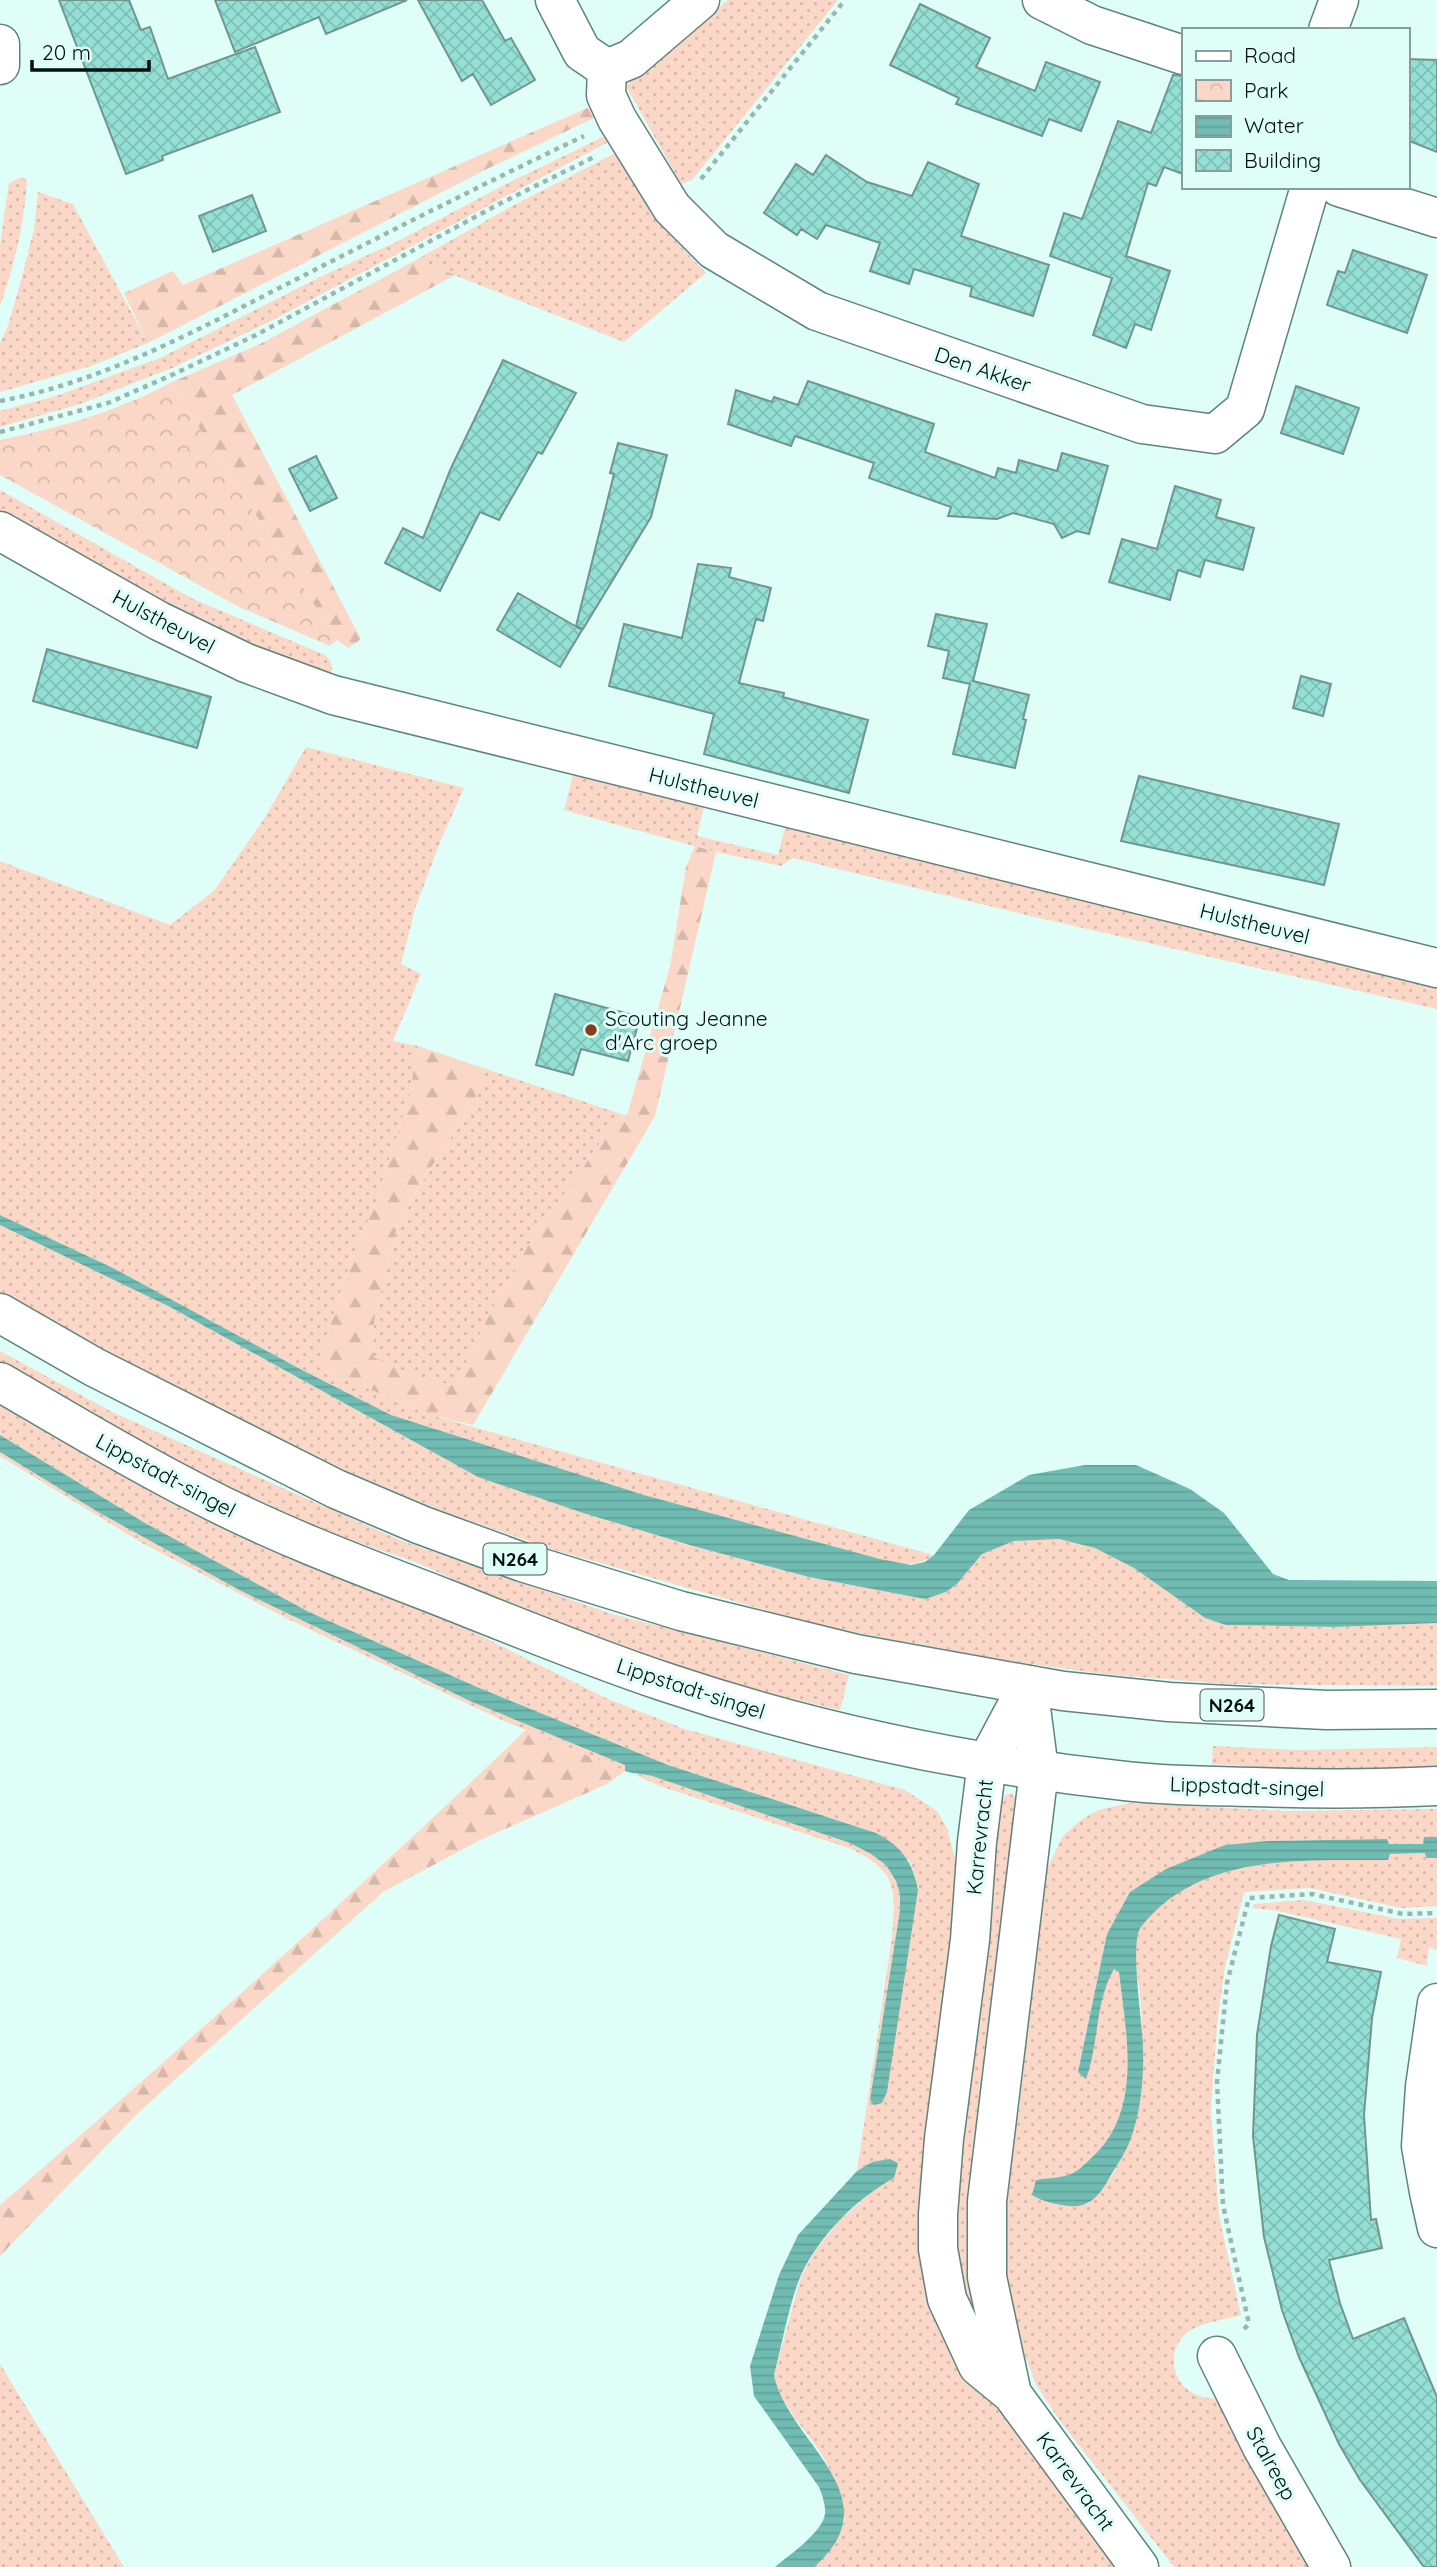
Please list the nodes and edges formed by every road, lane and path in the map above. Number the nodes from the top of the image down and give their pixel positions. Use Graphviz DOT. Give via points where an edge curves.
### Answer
graph roads {
  1 [pos="555,0"];
  2 [pos="700,0"];
  3 [pos="845,0"];
  4 [pos="1042,0"];
  5 [pos="1339,0"];
  6 [pos="1329,28"];
  7 [pos="0,44"];
  8 [pos="1182,55"];
  9 [pos="0,65"];
  10 [pos="607,69"];
  11 [pos="623,129"];
  12 [pos="1309,189"];
  13 [pos="1345,189"];
  14 [pos="672,208"];
  15 [pos="1437,218"];
  16 [pos="0,401"];
  17 [pos="0,432"];
  18 [pos="0,531"];
  19 [pos="1437,968"];
  20 [pos="0,1313"];
  21 [pos="0,1382"];
  22 [pos="1028,1685"];
  23 [pos="1437,1709"];
  24 [pos="987,1762"];
  25 [pos="1038,1770"];
  26 [pos="1437,1786"];
  27 [pos="1437,1913"];
  28 [pos="1437,2003"];
  29 [pos="1434,2204"];
  30 [pos="1217,2357"];
  31 [pos="1013,2395"];
  32 [pos="1139,2567"];
  33 [pos="1331,2567"];
  1 -- 10 [label="street" via="582,52"];
  2 -- 10 [label="street" via="631,59"];
  3 -- 14 [label="path" via="699,182"];
  4 -- 8 [label="street" via="1092,24"];
  5 -- 6 [label="street"];
  7 -- 9 [label="street"];
  10 -- 11 [label="street, Den Akker" via="606,94"];
  11 -- 14 [label="street, Den Akker"];
  11 -- 16 [label="path" via="464,193 170,344 75,381"];
  11 -- 17 [label="path" via="489,210 256,335 108,403"];
  12 -- 14 [label="street, Den Akker" via="1245,409 1215,434 1142,424 817,311 714,250"];
  13 -- 15 [label="street"];
  18 -- 19 [label="street, Hulstheuvel" via="184,633 246,663 333,695"];
  20 -- 22 [label="street, N264" via="93,1367 336,1489 510,1557 601,1588 801,1642"];
  21 -- 24 [label="street, Lippstadt-singel" via="187,1488 284,1535 528,1631 734,1703 889,1743"];
  22 -- 23 [label="street, N264" via="1169,1702 1326,1710"];
  22 -- 24 [label="street, Karrevracht"];
  22 -- 25 [label="street, Karrevracht"];
  24 -- 25 [label="street, Lippstadt-singel"];
  24 -- 31 [label="street, Karrevracht" via="944,2139 938,2249 947,2299 978,2366"];
  25 -- 26 [label="street, Lippstadt-singel" via="1129,1782 1210,1786"];
  25 -- 31 [label="street, Karrevracht" via="987,2201 987,2277"];
  27 -- 30 [label="path" via="1403,1914 1312,1894 1249,1898 1227,1983 1217,2082 1223,2205 1249,2324"];
  28 -- 29 [label="street" via="1421,2146"];
  30 -- 33 [label="street, Stalreep" via="1262,2448"];
  31 -- 32 [label="street, Karrevracht"];
}
